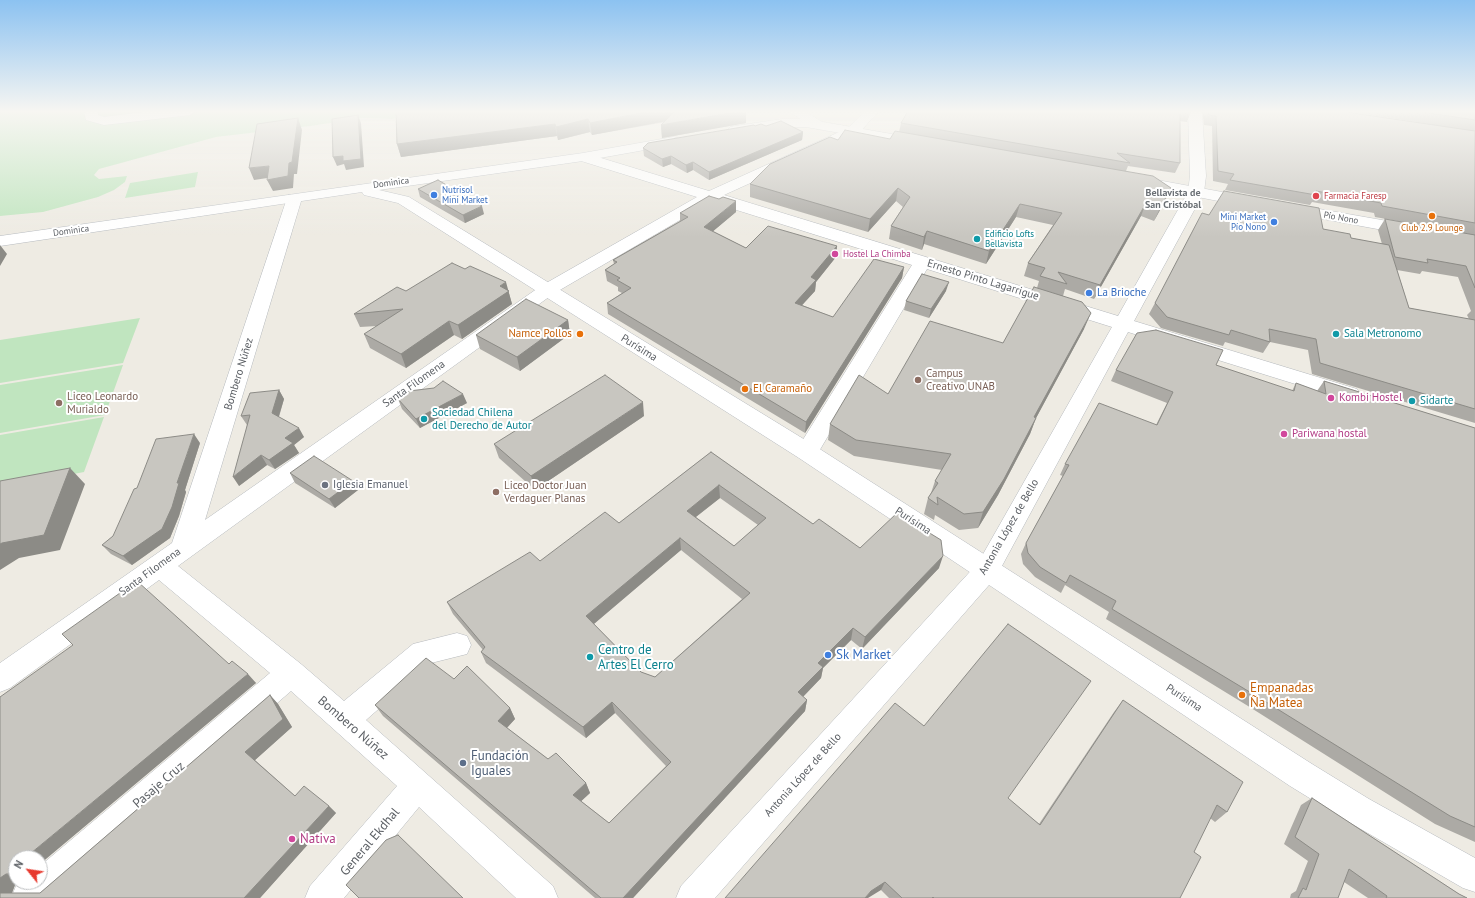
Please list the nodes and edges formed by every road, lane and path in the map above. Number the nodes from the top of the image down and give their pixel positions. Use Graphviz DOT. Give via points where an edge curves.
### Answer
graph roads {
  1 [pos="606,153"];
  2 [pos="805,153"];
  3 [pos="1197,153"];
  4 [pos="583,157"];
  5 [pos="422,179"];
  6 [pos="1123,179"];
  7 [pos="342,191"];
  8 [pos="1196,192"];
  9 [pos="712,195"];
  10 [pos="294,198"];
  11 [pos="403,200"];
  12 [pos="1263,204"];
  13 [pos="1279,207"];
  14 [pos="1428,233"];
  15 [pos="0,241"];
  16 [pos="923,261"];
  17 [pos="547,290"];
  18 [pos="1124,324"];
  19 [pos="1363,398"];
  20 [pos="807,452"];
  21 [pos="182,548"];
  22 [pos="158,565"];
  23 [pos="987,570"];
  24 [pos="457,645"];
  25 [pos="290,673"];
  26 [pos="0,679"];
  27 [pos="344,720"];
  28 [pos="418,785"];
  29 [pos="1475,876"];
  30 [pos="28,898"];
  31 [pos="322,898"];
  32 [pos="541,898"];
  33 [pos="693,898"];
  1 -- 4 [label="street, Dominica"];
  2 -- 9 [label="street, Santa Filomena"];
  3 -- 8 [label="street, Antonia López de Bello"];
  4 -- 5 [label="street, Dominica"];
  4 -- 9 [label="street, Ernesto Pinto Lagarrigue"];
  5 -- 7 [label="street, Dominica"];
  5 -- 11 [label="street" via="401,188 399,197"];
  6 -- 8 [label="street"];
  7 -- 10 [label="street, Dominica"];
  7 -- 11 [label="street, Purísima" via="375,192"];
  8 -- 12 [label="street"];
  8 -- 18 [label="street, Antonia López de Bello"];
  9 -- 16 [label="street, Ernesto Pinto Lagarrigue"];
  9 -- 17 [label="street, Santa Filomena"];
  10 -- 15 [label="street, Dominica"];
  10 -- 21 [label="street, Bombero Núñez"];
  11 -- 17 [label="street, Purísima"];
  13 -- 14 [label="street, Pío Nono"];
  16 -- 18 [label="street, Ernesto Pinto Lagarrigue"];
  16 -- 20 [label="street"];
  17 -- 20 [label="street, Purísima"];
  17 -- 21 [label="street, Santa Filomena"];
  18 -- 19 [label="street, Ernesto Pinto Lagarrigue"];
  18 -- 23 [label="street, Antonia López de Bello"];
  20 -- 23 [label="street, Purísima"];
  21 -- 22 [label="street, Santa Filomena"];
  22 -- 25 [label="street, Bombero Núñez"];
  22 -- 26 [label="street, Santa Filomena"];
  23 -- 29 [label="street, Purísima" via="1308,779 1371,818"];
  23 -- 33 [label="street, Antonia López de Bello"];
  24 -- 27 [label="street" via="423,653"];
  25 -- 27 [label="street, Bombero Núñez"];
  25 -- 30 [label="street, Pasaje Cruz"];
  27 -- 28 [label="street, Bombero Núñez"];
  28 -- 31 [label="street, General Ekdhal"];
  28 -- 32 [label="street, Bombero Núñez"];
}
